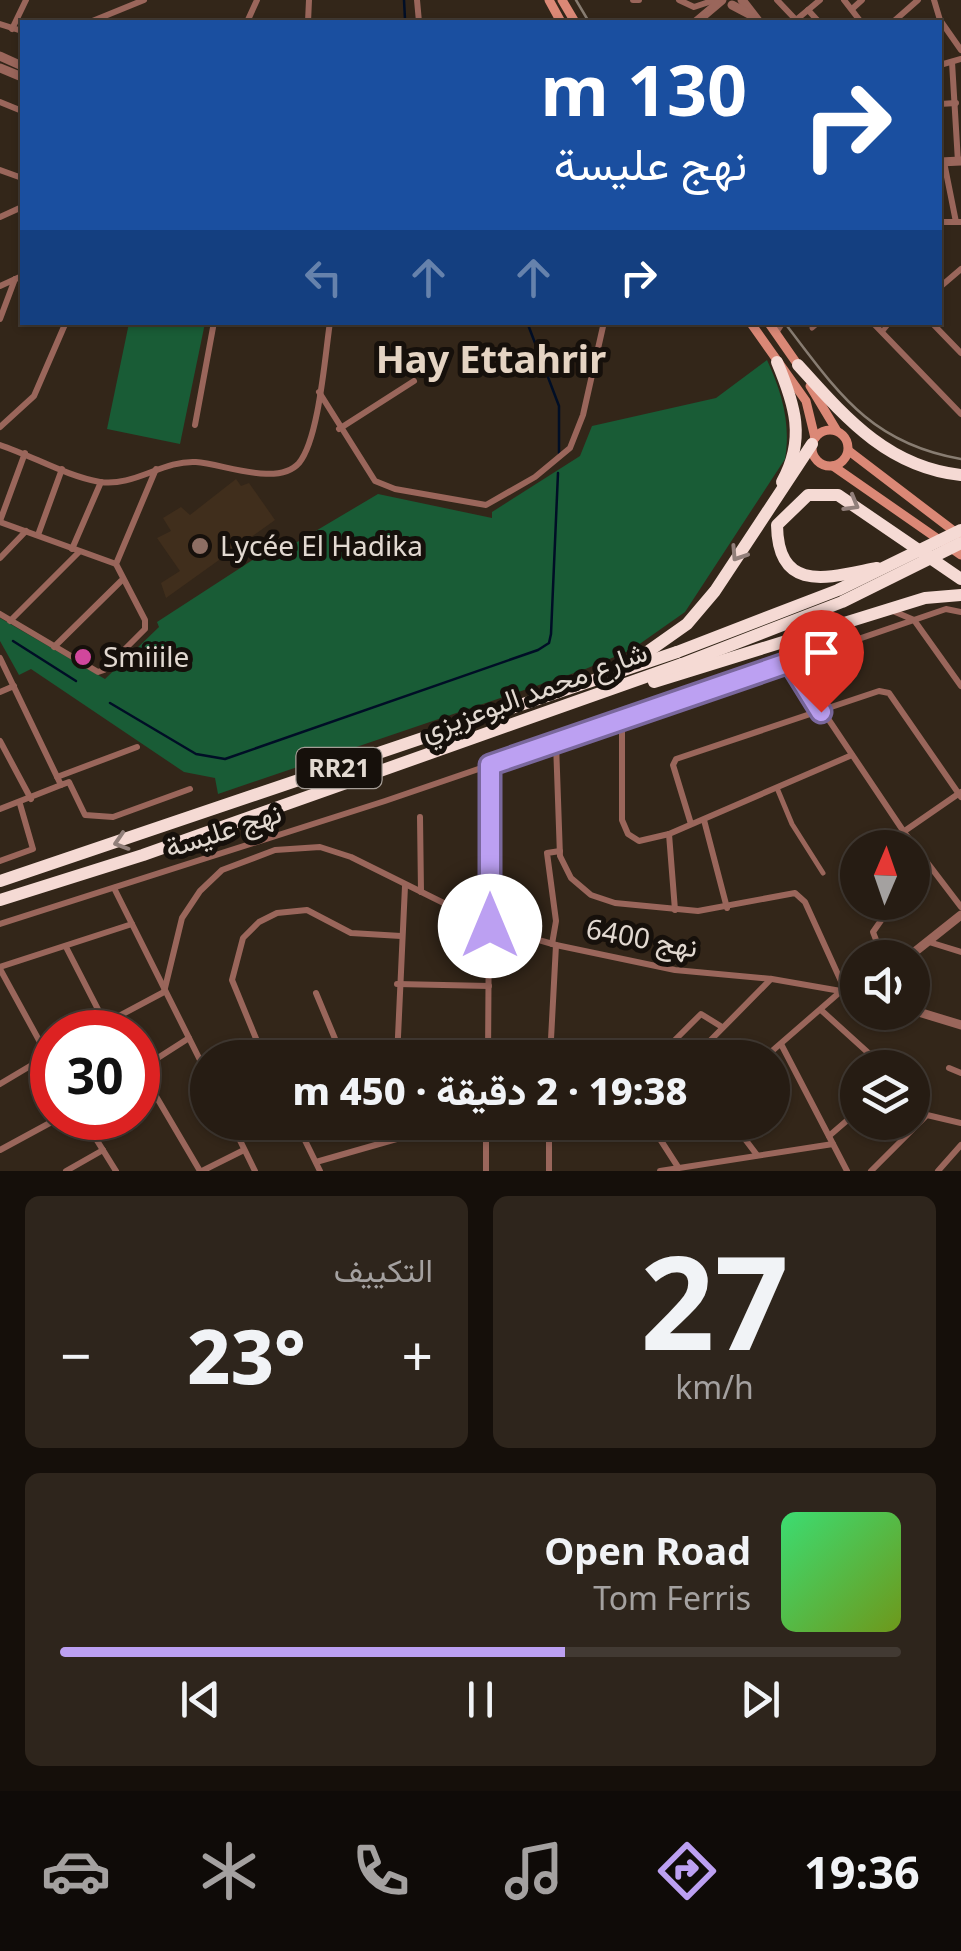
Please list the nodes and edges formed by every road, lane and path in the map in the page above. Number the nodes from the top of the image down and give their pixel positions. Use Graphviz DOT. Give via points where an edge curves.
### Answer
graph roads {
  1 [pos="26,0"];
  2 [pos="144,0"];
  3 [pos="678,0"];
  4 [pos="778,0"];
  5 [pos="820,0"];
  6 [pos="844,0"];
  7 [pos="862,0"];
  8 [pos="918,0"];
  9 [pos="729,1"];
  10 [pos="852,9"];
  11 [pos="808,10"];
  12 [pos="756,19"];
  13 [pos="95,20"];
  14 [pos="699,20"];
  15 [pos="795,20"];
  16 [pos="799,20"];
  17 [pos="816,20"];
  18 [pos="860,20"];
  19 [pos="895,20"];
  20 [pos="942,23"];
  21 [pos="0,24"];
  22 [pos="12,29"];
  23 [pos="20,31"];
  24 [pos="961,50"];
  25 [pos="961,59"];
  26 [pos="952,62"];
  27 [pos="942,64"];
  28 [pos="958,70"];
  29 [pos="956,103"];
  30 [pos="942,104"];
  31 [pos="942,162"];
  32 [pos="960,162"];
  33 [pos="958,222"];
  34 [pos="19,278"];
  35 [pos="0,286"];
  36 [pos="0,320"];
  37 [pos="65,325"];
  38 [pos="213,325"];
  39 [pos="329,325"];
  40 [pos="603,325"];
  41 [pos="752,325"];
  42 [pos="770,325"];
  43 [pos="781,325"];
  44 [pos="816,325"];
  45 [pos="875,325"];
  46 [pos="888,325"];
  47 [pos="934,325"];
  48 [pos="812,328"];
  49 [pos="882,332"];
  50 [pos="776,334"];
  51 [pos="961,353"];
  52 [pos="777,362"];
  53 [pos="798,366"];
  54 [pos="414,381"];
  55 [pos="318,391"];
  56 [pos="961,414"];
  57 [pos="195,425"];
  58 [pos="0,427"];
  59 [pos="338,429"];
  60 [pos="837,430"];
  61 [pos="813,441"];
  62 [pos="0,445"];
  63 [pos="848,451"];
  64 [pos="25,453"];
  65 [pos="833,466"];
  66 [pos="62,469"];
  67 [pos="156,469"];
  68 [pos="961,474"];
  69 [pos="101,482"];
  70 [pos="762,519"];
  71 [pos="0,522"];
  72 [pos="26,531"];
  73 [pos="38,535"];
  74 [pos="961,536"];
  75 [pos="76,550"];
  76 [pos="961,555"];
  77 [pos="0,558"];
  78 [pos="116,564"];
  79 [pos="894,565"];
  80 [pos="961,579"];
  81 [pos="122,581"];
  82 [pos="961,595"];
  83 [pos="925,598"];
  84 [pos="889,610"];
  85 [pos="961,612"];
  86 [pos="0,614"];
  87 [pos="914,620"];
  88 [pos="10,621"];
  89 [pos="54,646"];
  90 [pos="0,658"];
  91 [pos="679,658"];
  92 [pos="790,662"];
  93 [pos="600,678"];
  94 [pos="14,686"];
  95 [pos="961,686"];
  96 [pos="0,692"];
  97 [pos="604,694"];
  98 [pos="821,712"];
  99 [pos="622,717"];
  100 [pos="0,741"];
  101 [pos="556,743"];
  102 [pos="137,747"];
  103 [pos="2,751"];
  104 [pos="852,755"];
  105 [pos="490,765"];
  106 [pos="59,781"];
  107 [pos="190,788"];
  108 [pos="777,788"];
  109 [pos="960,794"];
  110 [pos="31,798"];
  111 [pos="20,804"];
  112 [pos="0,809"];
  113 [pos="420,817"];
  114 [pos="704,820"];
  115 [pos="692,824"];
  116 [pos="903,830"];
  117 [pos="907,830"];
  118 [pos="670,834"];
  119 [pos="252,844"];
  120 [pos="560,851"];
  121 [pos="256,854"];
  122 [pos="0,861"];
  123 [pos="930,866"];
  124 [pos="823,872"];
  125 [pos="0,880"];
  126 [pos="405,886"];
  127 [pos="114,888"];
  128 [pos="421,892"];
  129 [pos="0,900"];
  130 [pos="961,907"];
  131 [pos="727,908"];
  132 [pos="675,910"];
  133 [pos="961,915"];
  134 [pos="0,924"];
  135 [pos="132,924"];
  136 [pos="490,926"];
  137 [pos="401,936"];
  138 [pos="929,940"];
  139 [pos="930,943"];
  140 [pos="554,945"];
  141 [pos="66,947"];
  142 [pos="961,952"];
  143 [pos="0,968"];
  144 [pos="772,978"];
  145 [pos="398,984"];
  146 [pos="840,984"];
  147 [pos="489,986"];
  148 [pos="840,990"];
  149 [pos="164,992"];
  150 [pos="316,994"];
  151 [pos="840,994"];
  152 [pos="98,1010"];
  153 [pos="130,1010"];
  154 [pos="821,1010"];
  155 [pos="930,1016"];
  156 [pos="30,1020"];
  157 [pos="961,1026"];
  158 [pos="722,1027"];
  159 [pos="189,1038"];
  160 [pos="257,1040"];
  161 [pos="335,1040"];
  162 [pos="396,1040"];
  163 [pos="488,1040"];
  164 [pos="551,1040"];
  165 [pos="675,1040"];
  166 [pos="710,1040"];
  167 [pos="786,1040"];
  168 [pos="865,1050"];
  169 [pos="160,1057"];
  170 [pos="790,1061"];
  171 [pos="30,1066"];
  172 [pos="949,1068"];
  173 [pos="961,1073"];
  174 [pos="0,1084"];
  175 [pos="160,1104"];
  176 [pos="961,1124"];
  177 [pos="840,1130"];
  178 [pos="30,1134"];
  179 [pos="97,1140"];
  180 [pos="239,1140"];
  181 [pos="305,1140"];
  182 [pos="393,1140"];
  183 [pos="486,1140"];
  184 [pos="549,1140"];
  185 [pos="660,1140"];
  186 [pos="746,1140"];
  187 [pos="831,1140"];
  188 [pos="961,1144"];
  189 [pos="0,1150"];
  190 [pos="103,1150"];
  191 [pos="244,1150"];
  192 [pos="756,1154"];
  193 [pos="316,1162"];
  194 [pos="678,1167"];
  195 [pos="66,1171"];
  196 [pos="116,1171"];
  197 [pos="201,1171"];
  198 [pos="254,1171"];
  199 [pos="320,1171"];
  200 [pos="486,1171"];
  201 [pos="548,1171"];
  202 [pos="660,1171"];
  203 [pos="847,1171"];
  204 [pos="871,1171"];
  205 [pos="938,1171"];
  1 -- 22 [label="street"];
  2 -- 13 [label="street"];
  3 -- 9 [label="street" via="694,7"];
  4 -- 15 [label="street"];
  5 -- 11 [label="street"];
  6 -- 10 [label="street"];
  7 -- 10 [label="street"];
  8 -- 19 [label="street"];
  9 -- 12 [label="street"];
  9 -- 14 [label="street"];
  10 -- 18 [label="street"];
  11 -- 16 [label="street"];
  11 -- 17 [label="street"];
  20 -- 24 [label="street"];
  21 -- 22 [label="street"];
  22 -- 23 [label="street"];
  25 -- 26 [label="street"];
  26 -- 27 [label="street"];
  26 -- 28 [label="street"];
  28 -- 29 [label="street"];
  29 -- 30 [label="street"];
  29 -- 32 [label="street"];
  31 -- 32 [label="street"];
  31 -- 33 [label="street"];
  34 -- 35 [label="street"];
  34 -- 36 [label="street"];
  37 -- 58 [label="street" via="34,396"];
  38 -- 57 [label="street"];
  39 -- 55 [label="street"];
  40 -- 59 [label="street" via="570,448 497,502 383,485"];
  41 -- 52 [label="main road"];
  42 -- 50 [label="main road"];
  43 -- 50 [label="street"];
  44 -- 48 [label="street"];
  45 -- 49 [label="street"];
  46 -- 49 [label="street"];
  47 -- 51 [label="street"];
  49 -- 56 [label="street"];
  50 -- 53 [label="main road"];
  52 -- 61 [label="main road" via="813,414"];
  52 -- 70 [label="highway" via="796,412 797,448"];
  53 -- 60 [label="main road"];
  53 -- 68 [label="highway" via="872,442 914,464"];
  54 -- 59 [label="street"];
  55 -- 59 [label="street"];
  55 -- 67 [label="street" via="302,458 290,471 195,462"];
  60 -- 61 [label="main road" via="822,431"];
  60 -- 63 [label="main road"];
  61 -- 65 [label="main road" via="817,460"];
  61 -- 70 [label="highway"];
  62 -- 64 [label="street"];
  63 -- 65 [label="main road"];
  63 -- 74 [label="main road"];
  64 -- 66 [label="street"];
  64 -- 71 [label="street"];
  65 -- 76 [label="main road"];
  66 -- 69 [label="street"];
  66 -- 73 [label="street"];
  67 -- 69 [label="street"];
  67 -- 78 [label="street"];
  69 -- 75 [label="street"];
  70 -- 93 [label="highway, one-way" via="687,624"];
  71 -- 72 [label="street"];
  72 -- 73 [label="street"];
  72 -- 77 [label="street"];
  73 -- 75 [label="street"];
  74 -- 79 [label="highway, شارع محمد البوعزيزي / RR21, bridge"];
  74 -- 91 [label="highway, شارع محمد البوعزيزي / RR21, bridge" via="842,602"];
  75 -- 78 [label="street"];
  75 -- 88 [label="street"];
  78 -- 81 [label="street"];
  79 -- 80 [label="highway, one-way" via="809,578 780,552 777,525 808,494 838,496"];
  79 -- 91 [label="highway, شارع محمد البوعزيزي / RR21, bridge"];
  81 -- 89 [label="street"];
  81 -- 89 [label="street" via="145,629 104,670"];
  82 -- 83 [label="highway"];
  83 -- 84 [label="highway"];
  83 -- 87 [label="street"];
  84 -- 87 [label="street"];
  84 -- 97 [label="highway"];
  85 -- 87 [label="street, نهج عليسة" via="946,609"];
  86 -- 88 [label="street"];
  87 -- 92 [label="street, نهج عليسة"];
  87 -- 95 [label="street"];
  88 -- 89 [label="street"];
  90 -- 94 [label="street"];
  91 -- 93 [label="highway, شارع محمد البوعزيزي / RR21"];
  91 -- 97 [label="highway, شارع محمد البوعزيزي / RR21"];
  92 -- 98 [label="street"];
  92 -- 99 [label="street, نهج عليسة"];
  93 -- 125 [label="highway, شارع محمد البوعزيزي / RR21, one-way"];
  94 -- 96 [label="street"];
  94 -- 106 [label="street"];
  97 -- 129 [label="highway, شارع محمد البوعزيزي / RR21"];
  98 -- 104 [label="street"];
  98 -- 109 [label="street" via="880,690 889,693"];
  98 -- 115 [label="street" via="676,759"];
  99 -- 101 [label="street, نهج عليسة"];
  99 -- 118 [label="street" via="623,828 639,841"];
  100 -- 103 [label="street"];
  101 -- 105 [label="street, نهج عليسة"];
  101 -- 120 [label="street"];
  102 -- 106 [label="street"];
  103 -- 110 [label="street"];
  104 -- 108 [label="street"];
  104 -- 116 [label="street"];
  105 -- 119 [label="street, نهج عليسة"];
  105 -- 136 [label="street"];
  106 -- 107 [label="street" via="68,782 82,814 97,819"];
  106 -- 110 [label="street"];
  108 -- 114 [label="street"];
  108 -- 124 [label="street"];
  109 -- 117 [label="street"];
  110 -- 111 [label="street"];
  111 -- 112 [label="street"];
  111 -- 122 [label="street" via="32,849"];
  113 -- 128 [label="street"];
  114 -- 115 [label="street"];
  114 -- 131 [label="street"];
  115 -- 118 [label="street"];
  118 -- 132 [label="street"];
  119 -- 121 [label="street"];
  119 -- 127 [label="street, نهج عليسة"];
  120 -- 132 [label="street" via="571,878 591,895"];
  120 -- 140 [label="street" via="547,855"];
  121 -- 126 [label="street, نهج 6400" via="330,849"];
  121 -- 149 [label="street, نهج 6400" via="222,870 200,891 182,918"];
  123 -- 130 [label="street"];
  126 -- 128 [label="street, نهج 6400"];
  126 -- 137 [label="street"];
  127 -- 134 [label="street, نهج عليسة"];
  127 -- 135 [label="street"];
  128 -- 136 [label="street, نهج 6400"];
  131 -- 132 [label="street"];
  131 -- 146 [label="street" via="788,892 801,896"];
  133 -- 138 [label="street"];
  135 -- 141 [label="street"];
  135 -- 149 [label="street"];
  136 -- 140 [label="street, نهج 6400"];
  136 -- 147 [label="street"];
  137 -- 145 [label="street"];
  137 -- 160 [label="street" via="351,933 307,910 259,922 243,938 232,980"];
  139 -- 142 [label="street"];
  140 -- 144 [label="street, نهج 6400" via="675,970"];
  140 -- 164 [label="street"];
  141 -- 143 [label="street"];
  141 -- 152 [label="street"];
  143 -- 156 [label="street"];
  144 -- 148 [label="street, نهج 6400"];
  144 -- 158 [label="street"];
  145 -- 147 [label="street"];
  145 -- 162 [label="street"];
  147 -- 163 [label="street"];
  149 -- 153 [label="street"];
  149 -- 159 [label="street"];
  150 -- 161 [label="street"];
  151 -- 154 [label="street"];
  154 -- 167 [label="street"];
  154 -- 168 [label="street"];
  155 -- 157 [label="street"];
  158 -- 165 [label="street" via="701,1014"];
  158 -- 166 [label="street"];
  159 -- 169 [label="street"];
  170 -- 187 [label="street"];
  171 -- 174 [label="street"];
  172 -- 173 [label="street"];
  175 -- 197 [label="street"];
  176 -- 204 [label="street" via="927,1115"];
  177 -- 187 [label="street"];
  178 -- 189 [label="street"];
  179 -- 190 [label="street"];
  180 -- 191 [label="street"];
  181 -- 193 [label="street"];
  182 -- 193 [label="street"];
  183 -- 200 [label="street"];
  184 -- 201 [label="street"];
  185 -- 194 [label="street"];
  186 -- 192 [label="street"];
  187 -- 192 [label="street"];
  187 -- 203 [label="street"];
  188 -- 205 [label="street"];
  190 -- 195 [label="street"];
  190 -- 196 [label="street"];
  191 -- 197 [label="street"];
  191 -- 198 [label="street"];
  192 -- 194 [label="street"];
  193 -- 199 [label="street"];
  194 -- 202 [label="street"];
}
